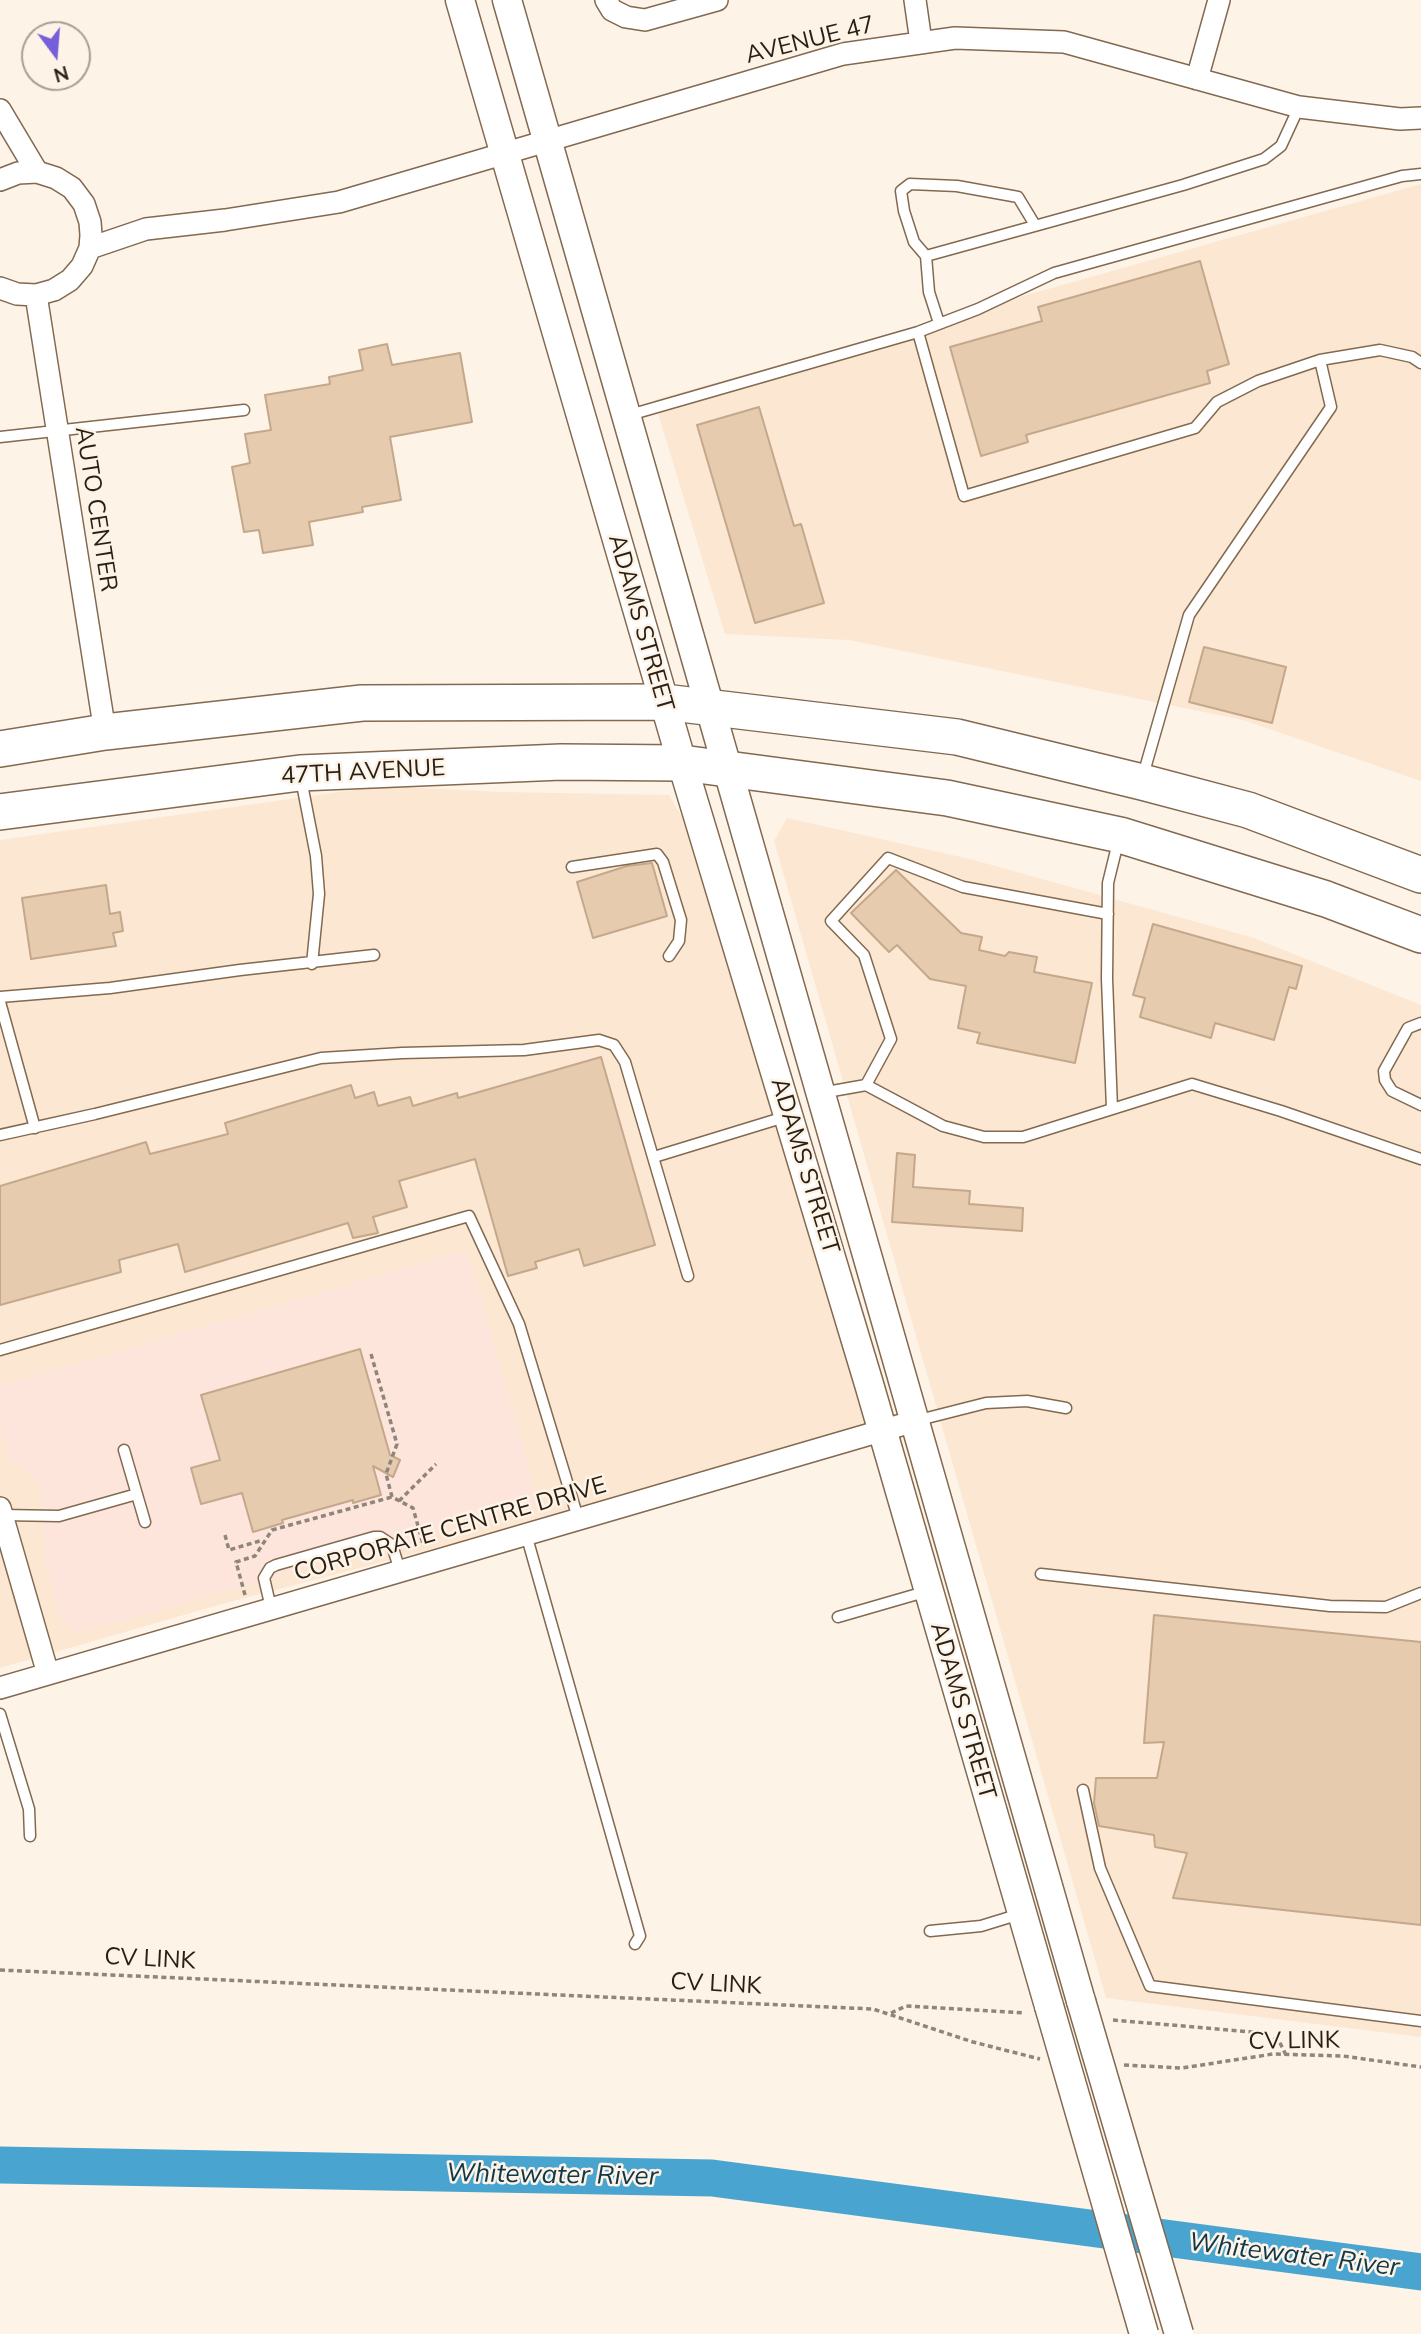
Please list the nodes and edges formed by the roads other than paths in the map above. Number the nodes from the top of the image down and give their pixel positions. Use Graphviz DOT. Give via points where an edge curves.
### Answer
graph roads {
  1 [pos="460,0"];
  2 [pos="507,0"];
  3 [pos="606,0"];
  4 [pos="915,0"];
  5 [pos="1219,0"];
  6 [pos="708,2"];
  7 [pos="921,43"];
  8 [pos="1197,79"];
  9 [pos="1299,107"];
  10 [pos="0,110"];
  11 [pos="1421,118"];
  12 [pos="547,140"];
  13 [pos="504,152"];
  14 [pos="0,172"];
  15 [pos="37,172"];
  16 [pos="1421,174"];
  17 [pos="90,222"];
  18 [pos="1035,225"];
  19 [pos="146,229"];
  20 [pos="90,248"];
  21 [pos="926,256"];
  22 [pos="0,288"];
  23 [pos="36,295"];
  24 [pos="939,323"];
  25 [pos="918,332"];
  26 [pos="1320,360"];
  27 [pos="1421,363"];
  28 [pos="244,410"];
  29 [pos="626,416"];
  30 [pos="57,429"];
  31 [pos="0,437"];
  32 [pos="664,702"];
  33 [pos="710,706"];
  34 [pos="105,732"];
  35 [pos="0,749"];
  36 [pos="682,763"];
  37 [pos="728,769"];
  38 [pos="300,773"];
  39 [pos="1142,782"];
  40 [pos="1,816"];
  41 [pos="1120,835"];
  42 [pos="572,867"];
  43 [pos="1421,874"];
  44 [pos="1108,914"];
  45 [pos="1421,935"];
  46 [pos="374,955"];
  47 [pos="669,956"];
  48 [pos="312,964"];
  49 [pos="0,999"];
  50 [pos="1421,1023"];
  51 [pos="866,1085"];
  52 [pos="821,1093"];
  53 [pos="1421,1105"];
  54 [pos="1112,1109"];
  55 [pos="790,1115"];
  56 [pos="35,1128"];
  57 [pos="0,1135"];
  58 [pos="654,1157"];
  59 [pos="1421,1159"];
  60 [pos="688,1276"];
  61 [pos="0,1350"];
  62 [pos="1066,1408"];
  63 [pos="915,1421"];
  64 [pos="882,1429"];
  65 [pos="124,1450"];
  66 [pos="137,1494"];
  67 [pos="1,1511"];
  68 [pos="578,1518"];
  69 [pos="145,1522"];
  70 [pos="526,1534"];
  71 [pos="400,1571"];
  72 [pos="1041,1574"];
  73 [pos="928,1591"];
  74 [pos="1421,1593"];
  75 [pos="271,1608"];
  76 [pos="838,1617"];
  77 [pos="48,1674"];
  78 [pos="0,1688"];
  79 [pos="0,1714"];
  80 [pos="1083,1790"];
  81 [pos="30,1836"];
  82 [pos="1023,1913"];
  83 [pos="930,1931"];
  84 [pos="635,1944"];
  85 [pos="1421,2021"];
  86 [pos="1144,2334"];
  87 [pos="1179,2334"];
  1 -- 13 [label="street, ADAMS STREET"];
  2 -- 12 [label="street, ADAMS STREET"];
  3 -- 6 [label="street" via="626,18 645,20"];
  4 -- 7 [label="street"];
  5 -- 8 [label="street"];
  7 -- 8 [label="street, AVENUE 47" via="955,38 1064,42"];
  7 -- 12 [label="street, AVENUE 47" via="843,54"];
  8 -- 9 [label="street, AVENUE 47"];
  9 -- 11 [label="street, AVENUE 47"];
  9 -- 18 [label="lane" via="1281,146 1264,159"];
  10 -- 15 [label="street"];
  12 -- 13 [label="street, AVENUE 47"];
  12 -- 29 [label="street, ADAMS STREET"];
  13 -- 19 [label="street, AVENUE 47" via="339,202"];
  13 -- 32 [label="street, ADAMS STREET"];
  14 -- 15 [label="street"];
  15 -- 17 [label="street" via="72,188"];
  16 -- 24 [label="lane" via="1054,273"];
  17 -- 19 [label="street"];
  17 -- 20 [label="street"];
  18 -- 21 [label="lane"];
  18 -- 21 [label="lane" via="1018,197 957,186 909,184 901,191 904,211 914,242"];
  19 -- 20 [label="street"];
  20 -- 23 [label="street" via="70,280"];
  21 -- 24 [label="lane" via="929,292"];
  22 -- 23 [label="street"];
  23 -- 30 [label="street, AUTO CENTER"];
  24 -- 25 [label="lane"];
  25 -- 26 [label="lane" via="964,496 1195,428 1217,402"];
  25 -- 29 [label="lane"];
  26 -- 27 [label="lane" via="1380,350"];
  26 -- 39 [label="lane" via="1331,407 1189,615"];
  28 -- 30 [label="lane"];
  29 -- 33 [label="street, ADAMS STREET"];
  30 -- 31 [label="lane"];
  30 -- 34 [label="street, AUTO CENTER"];
  32 -- 33 [label="main road"];
  32 -- 34 [label="main road" via="362,703"];
  32 -- 36 [label="street, ADAMS STREET"];
  33 -- 37 [label="street, ADAMS STREET"];
  33 -- 39 [label="main road" via="957,737"];
  34 -- 35 [label="main road"];
  36 -- 37 [label="main road, 47TH AVENUE"];
  36 -- 38 [label="main road, 47TH AVENUE" via="561,761"];
  36 -- 55 [label="street, ADAMS STREET"];
  37 -- 41 [label="main road, 47TH AVENUE" via="947,798"];
  37 -- 52 [label="street, ADAMS STREET"];
  38 -- 40 [label="main road, 47TH AVENUE"];
  38 -- 48 [label="lane" via="319,894"];
  39 -- 43 [label="main road" via="1248,810"];
  41 -- 44 [label="lane" via="1108,883"];
  41 -- 45 [label="main road, 47TH AVENUE" via="1326,899"];
  42 -- 47 [label="lane" via="657,854 681,920 679,941"];
  44 -- 51 [label="lane" via="963,887 888,858 831,921 864,956 891,1039"];
  44 -- 54 [label="lane"];
  46 -- 48 [label="lane"];
  48 -- 49 [label="lane"];
  49 -- 56 [label="lane"];
  50 -- 53 [label="lane" via="1408,1028 1384,1071 1392,1091"];
  51 -- 52 [label="lane"];
  51 -- 54 [label="lane" via="943,1126 984,1137 1023,1137"];
  52 -- 63 [label="street, ADAMS STREET"];
  54 -- 59 [label="lane" via="1192,1084"];
  55 -- 58 [label="lane"];
  55 -- 64 [label="street, ADAMS STREET"];
  56 -- 57 [label="lane"];
  56 -- 58 [label="lane" via="331,1057 524,1050 599,1040 621,1052"];
  58 -- 60 [label="lane"];
  61 -- 68 [label="lane" via="469,1216 519,1325"];
  62 -- 63 [label="lane" via="1027,1401 986,1403"];
  63 -- 64 [label="street, CORPORATE CENTRE DRIVE"];
  63 -- 87 [label="street, ADAMS STREET, bridge"];
  64 -- 68 [label="street, CORPORATE CENTRE DRIVE"];
  64 -- 73 [label="street, ADAMS STREET"];
  65 -- 66 [label="lane"];
  66 -- 67 [label="lane" via="59,1516"];
  66 -- 69 [label="lane"];
  67 -- 77 [label="street"];
  68 -- 70 [label="street, CORPORATE CENTRE DRIVE"];
  70 -- 71 [label="street, CORPORATE CENTRE DRIVE"];
  70 -- 84 [label="lane" via="640,1936"];
  71 -- 75 [label="street, CORPORATE CENTRE DRIVE"];
  71 -- 75 [label="lane" via="392,1545 380,1537 275,1565 264,1578"];
  72 -- 74 [label="lane" via="1330,1606 1386,1607"];
  73 -- 76 [label="lane"];
  73 -- 82 [label="street, ADAMS STREET"];
  75 -- 77 [label="street, CORPORATE CENTRE DRIVE"];
  77 -- 78 [label="street, CORPORATE CENTRE DRIVE"];
  79 -- 81 [label="lane" via="29,1809"];
  80 -- 85 [label="lane" via="1100,1868 1150,1986"];
  82 -- 83 [label="lane" via="981,1926"];
  82 -- 86 [label="street, ADAMS STREET, bridge"];
}
